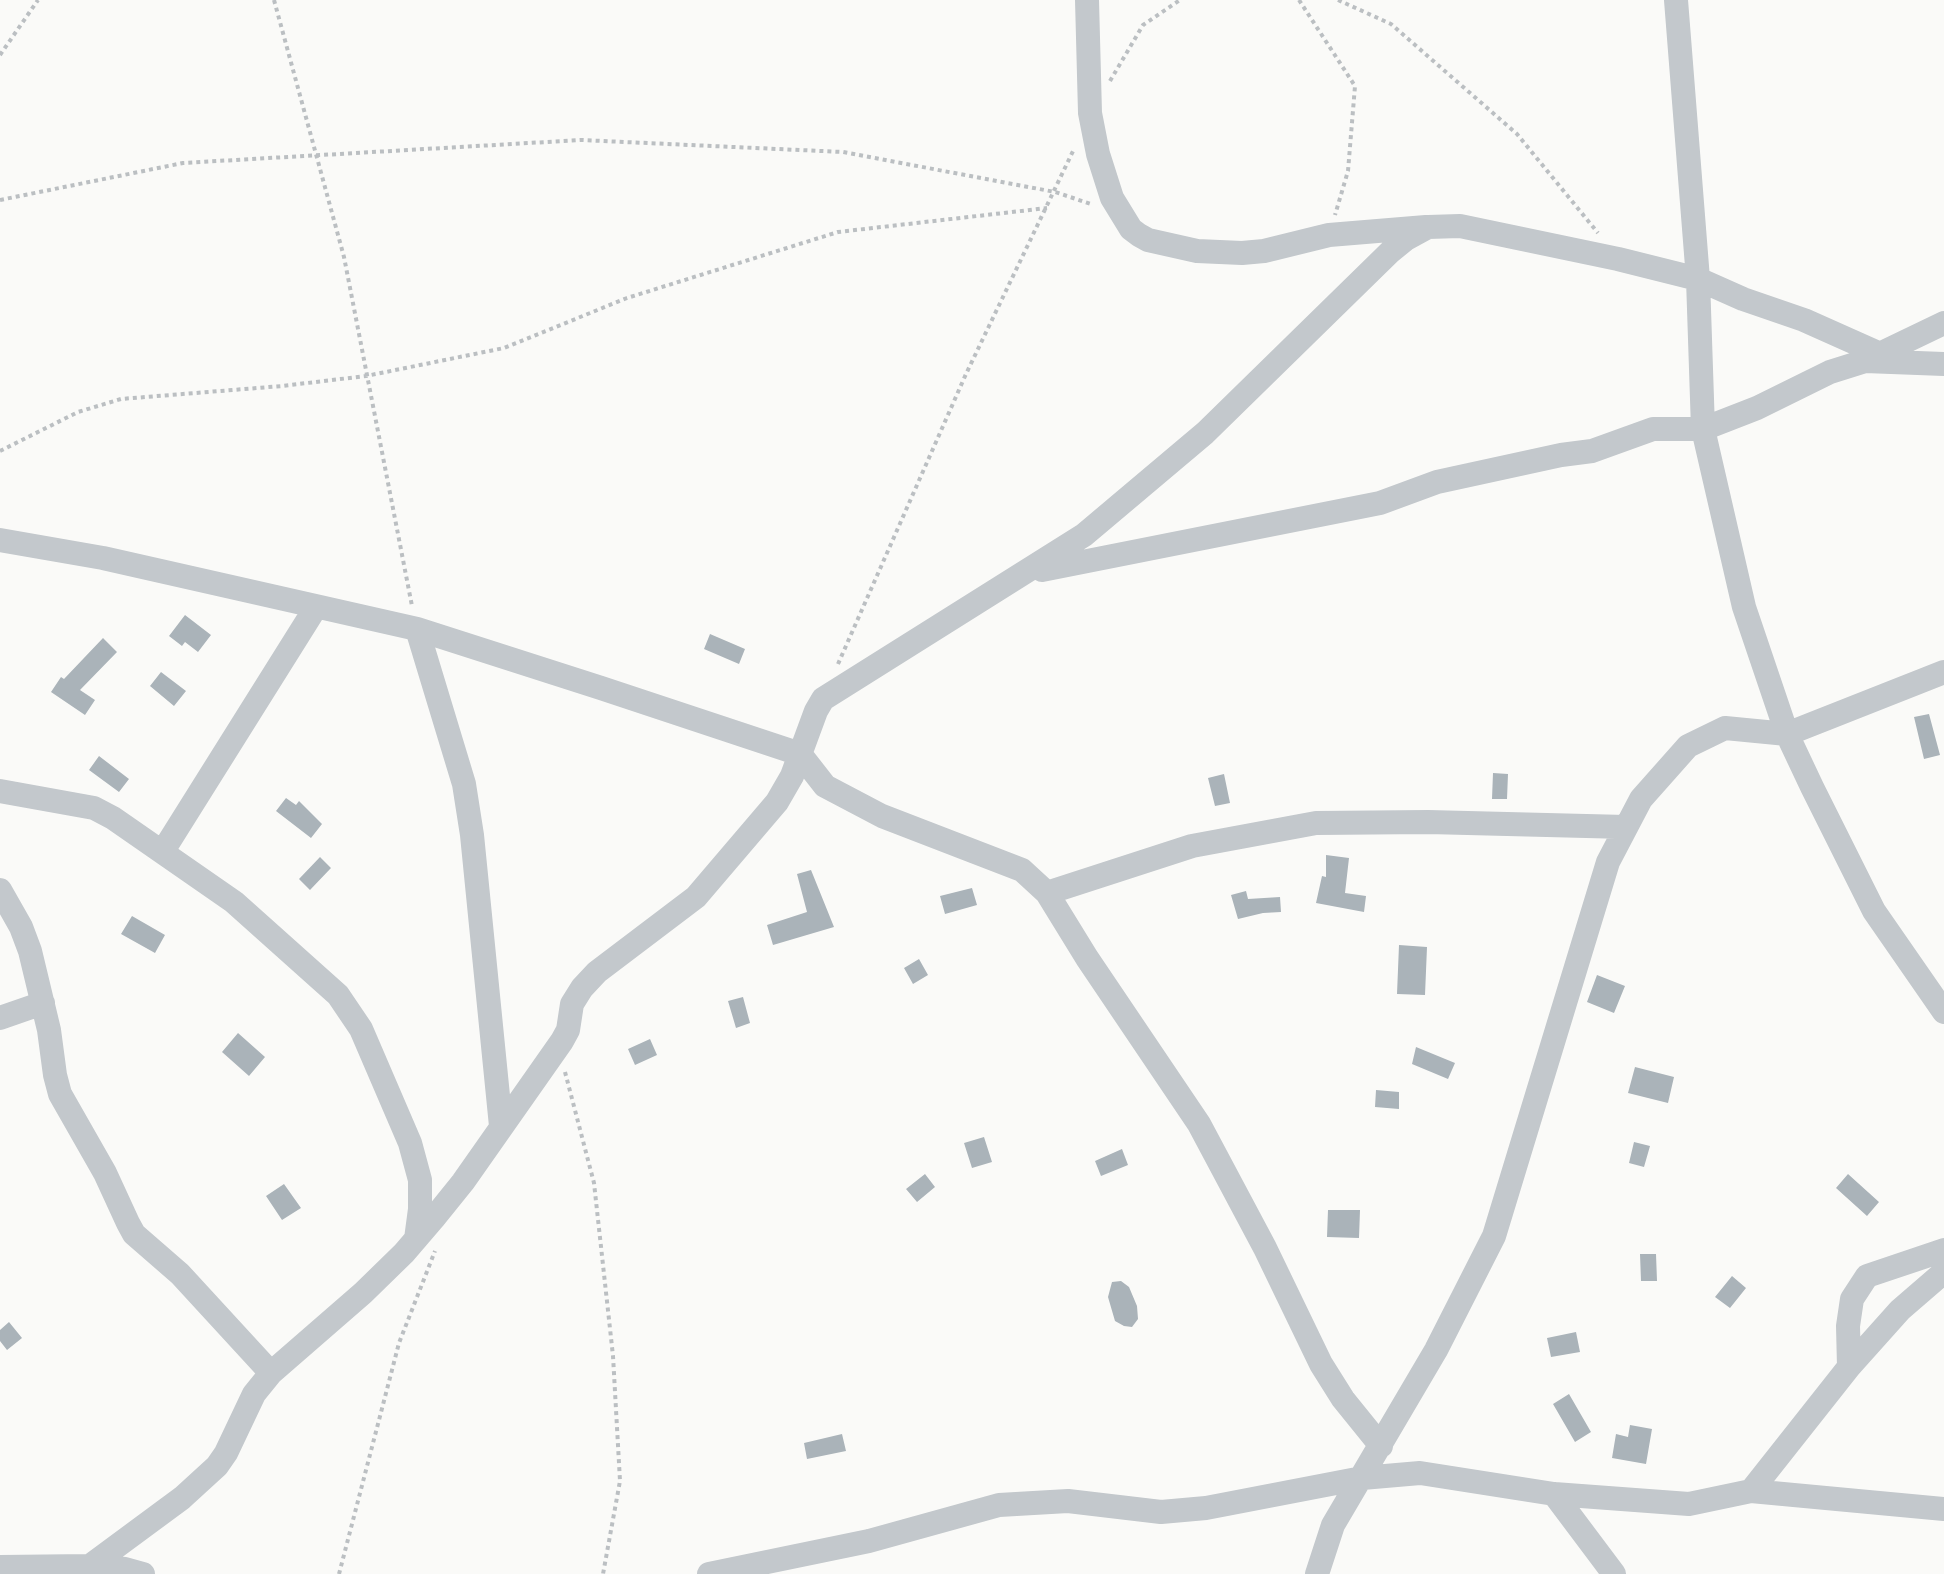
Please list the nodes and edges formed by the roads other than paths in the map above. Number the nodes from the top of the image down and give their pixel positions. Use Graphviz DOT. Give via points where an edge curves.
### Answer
graph roads {
  1 [pos="1087,0"];
  2 [pos="1676,0"];
  3 [pos="1428,227"];
  4 [pos="1698,279"];
  5 [pos="1944,323"];
  6 [pos="1872,357"];
  7 [pos="1944,364"];
  8 [pos="1703,429"];
  9 [pos="0,540"];
  10 [pos="1024,573"];
  11 [pos="316,607"];
  12 [pos="417,629"];
  13 [pos="1944,672"];
  14 [pos="1787,734"];
  15 [pos="800,754"];
  16 [pos="0,791"];
  17 [pos="1626,827"];
  18 [pos="163,851"];
  19 [pos="0,890"];
  20 [pos="1047,893"];
  21 [pos="43,1003"];
  22 [pos="1944,1012"];
  23 [pos="0,1018"];
  24 [pos="501,1126"];
  25 [pos="428,1240"];
  26 [pos="1944,1250"];
  27 [pos="1944,1272"];
  28 [pos="1849,1367"];
  29 [pos="271,1373"];
  30 [pos="1381,1446"];
  31 [pos="1362,1478"];
  32 [pos="1751,1491"];
  33 [pos="1554,1494"];
  34 [pos="1944,1509"];
  35 [pos="0,1567"];
  36 [pos="87,1570"];
  37 [pos="143,1574"];
  38 [pos="709,1574"];
  39 [pos="1317,1574"];
  40 [pos="1614,1574"];
  1 -- 3 [label="street" via="1090,113 1112,198 1131,229 1148,240 1197,251 1242,253 1329,235"];
  2 -- 4 [label="street"];
  3 -- 4 [label="street" via="1472,228"];
  3 -- 10 [label="street" via="1390,252 1161,471 1084,535"];
  4 -- 6 [label="street" via="1804,320"];
  4 -- 8 [label="street"];
  5 -- 6 [label="street"];
  6 -- 7 [label="street"];
  6 -- 8 [label="street"];
  8 -- 10 [label="street" via="1653,429 1592,451 1437,482 1380,503"];
  8 -- 14 [label="street" via="1744,607"];
  9 -- 11 [label="street"];
  10 -- 15 [label="street" via="823,699"];
  11 -- 12 [label="street"];
  11 -- 18 [label="street"];
  12 -- 15 [label="street"];
  12 -- 24 [label="street" via="466,797"];
  13 -- 14 [label="street"];
  14 -- 17 [label="street" via="1725,728 1688,746 1641,799"];
  14 -- 22 [label="street" via="1874,911"];
  15 -- 20 [label="street" via="825,786 882,816 1022,870"];
  15 -- 24 [label="street" via="777,802 713,879 582,988 572,1004 568,1030"];
  16 -- 18 [label="street" via="94,808"];
  17 -- 20 [label="street" via="1316,823 1192,846"];
  17 -- 30 [label="street" via="1608,862 1494,1236"];
  18 -- 25 [label="street" via="234,902 325,980 349,1009 410,1143"];
  19 -- 21 [label="street" via="21,927"];
  20 -- 30 [label="street" via="1199,1124 1321,1364"];
  21 -- 23 [label="street"];
  21 -- 29 [label="street" via="60,1094 134,1234 180,1274"];
  24 -- 25 [label="street"];
  25 -- 29 [label="street"];
  26 -- 28 [label="street" via="1867,1276 1852,1299"];
  27 -- 28 [label="street" via="1900,1310"];
  28 -- 32 [label="street"];
  29 -- 36 [label="street" via="254,1394 217,1466"];
  30 -- 31 [label="street"];
  31 -- 33 [label="street" via="1420,1473"];
  31 -- 38 [label="street" via="1161,1512 1068,1501 999,1505 869,1541"];
  31 -- 39 [label="street" via="1333,1525"];
  32 -- 33 [label="street" via="1689,1504"];
  32 -- 34 [label="street"];
  33 -- 40 [label="street"];
  35 -- 36 [label="street"];
  36 -- 37 [label="street"];
}
